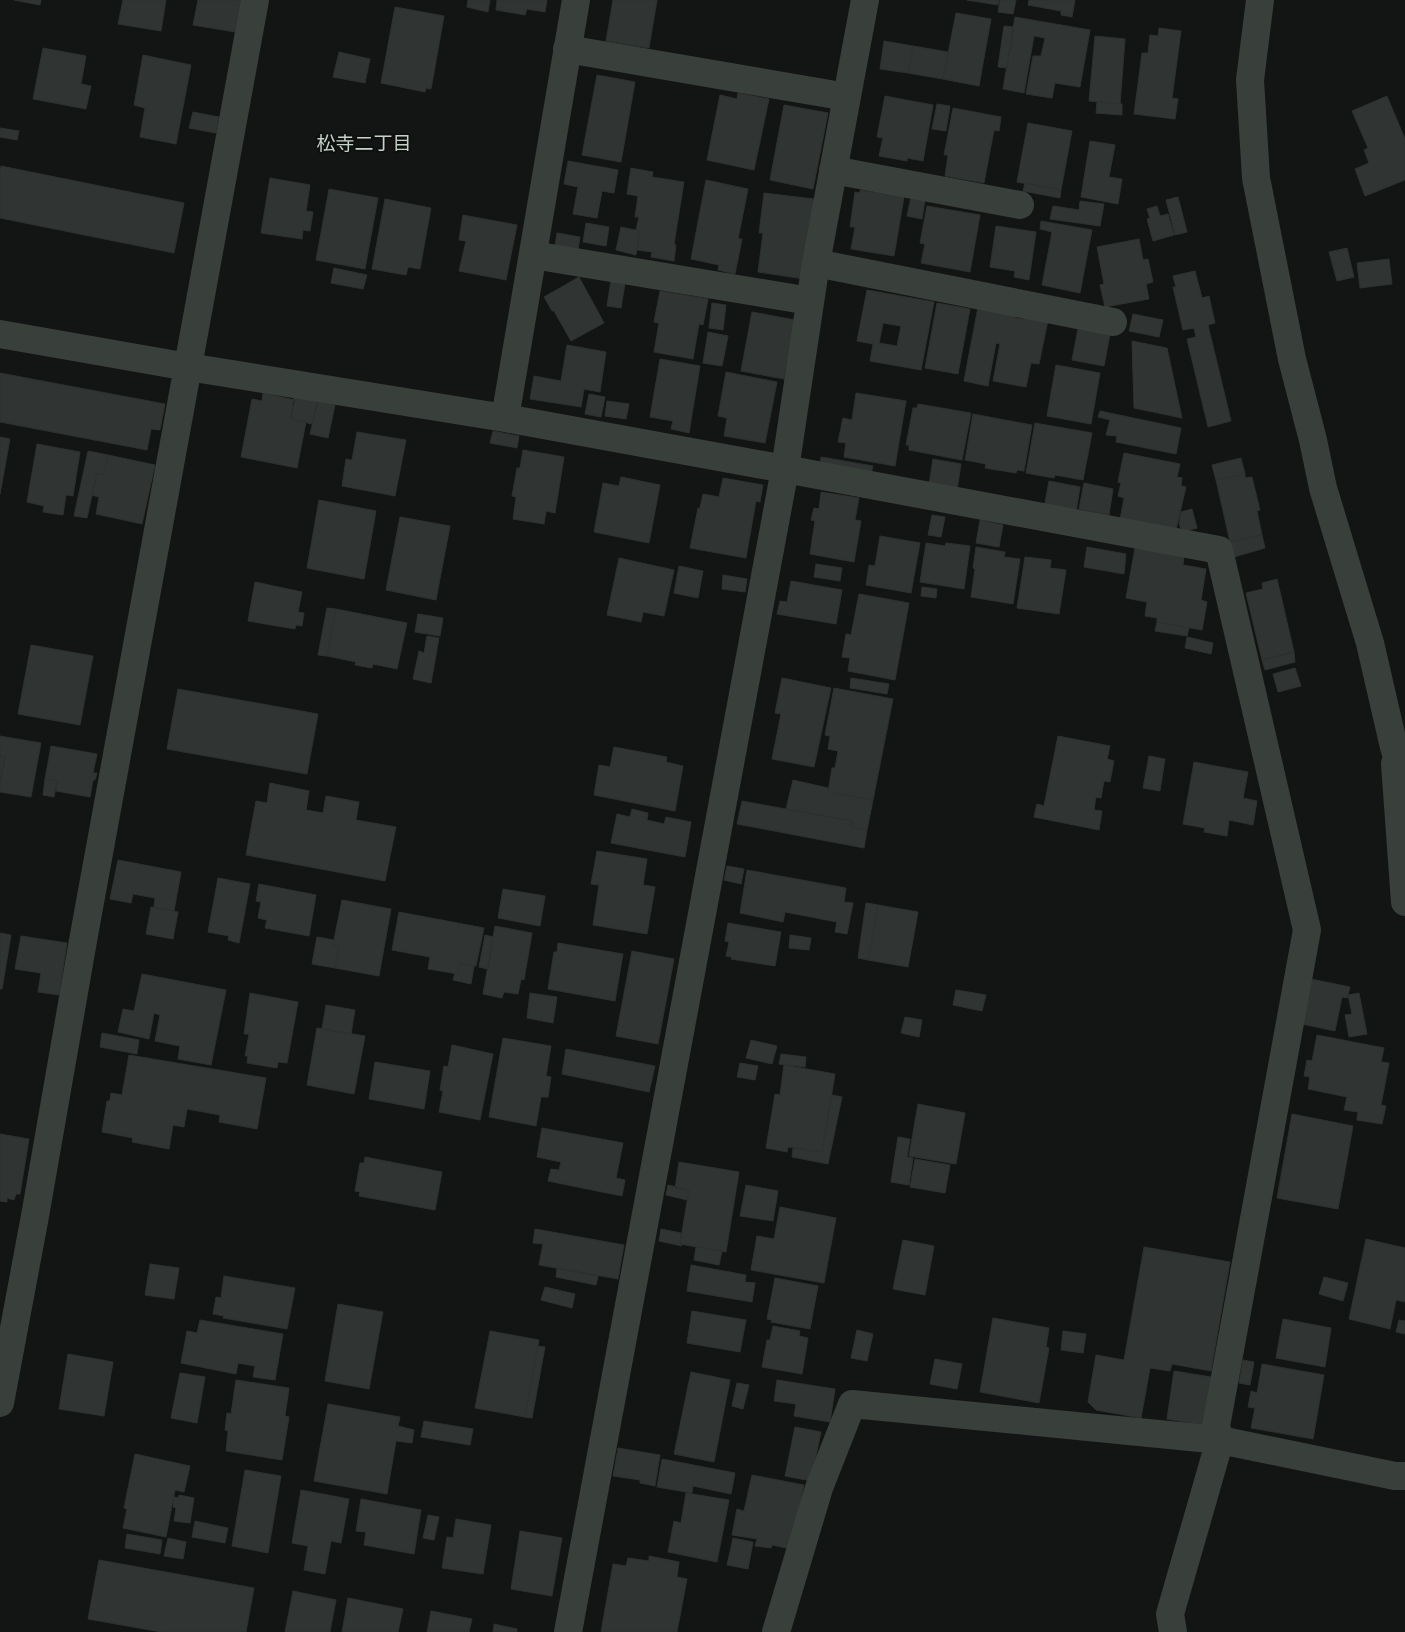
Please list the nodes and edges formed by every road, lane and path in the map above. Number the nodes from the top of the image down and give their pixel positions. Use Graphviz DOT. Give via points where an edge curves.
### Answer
graph roads {
  1 [pos="255,0"];
  2 [pos="576,0"];
  3 [pos="865,0"];
  4 [pos="1260,0"];
  5 [pos="567,49"];
  6 [pos="847,97"];
  7 [pos="833,170"];
  8 [pos="1020,205"];
  9 [pos="533,255"];
  10 [pos="816,263"];
  11 [pos="810,301"];
  12 [pos="1113,322"];
  13 [pos="0,334"];
  14 [pos="188,367"];
  15 [pos="505,418"];
  16 [pos="785,469"];
  17 [pos="1394,747"];
  18 [pos="1405,783"];
  19 [pos="1405,902"];
  20 [pos="0,1403"];
  21 [pos="1220,1440"];
  22 [pos="1405,1476"];
  23 [pos="568,1632"];
  24 [pos="776,1632"];
  25 [pos="1173,1632"];
  1 -- 14 [label="street"];
  2 -- 5 [label="street"];
  3 -- 6 [label="street"];
  4 -- 17 [label="street" via="1250,80 1256,178 1292,358 1323,488 1370,643"];
  5 -- 6 [label="street"];
  5 -- 9 [label="street"];
  6 -- 7 [label="street"];
  7 -- 8 [label="street"];
  7 -- 10 [label="street"];
  9 -- 11 [label="street"];
  9 -- 15 [label="street"];
  10 -- 11 [label="street"];
  10 -- 12 [label="street"];
  11 -- 16 [label="street"];
  13 -- 14 [label="street"];
  14 -- 15 [label="street"];
  14 -- 20 [label="street"];
  15 -- 16 [label="street"];
  16 -- 21 [label="street" via="1218,550 1307,930 1216,1426"];
  16 -- 23 [label="street"];
  17 -- 18 [label="street"];
  17 -- 19 [label="street"];
  21 -- 22 [label="street"];
  21 -- 24 [label="street" via="852,1404 819,1488"];
  21 -- 25 [label="street" via="1170,1614"];
}
